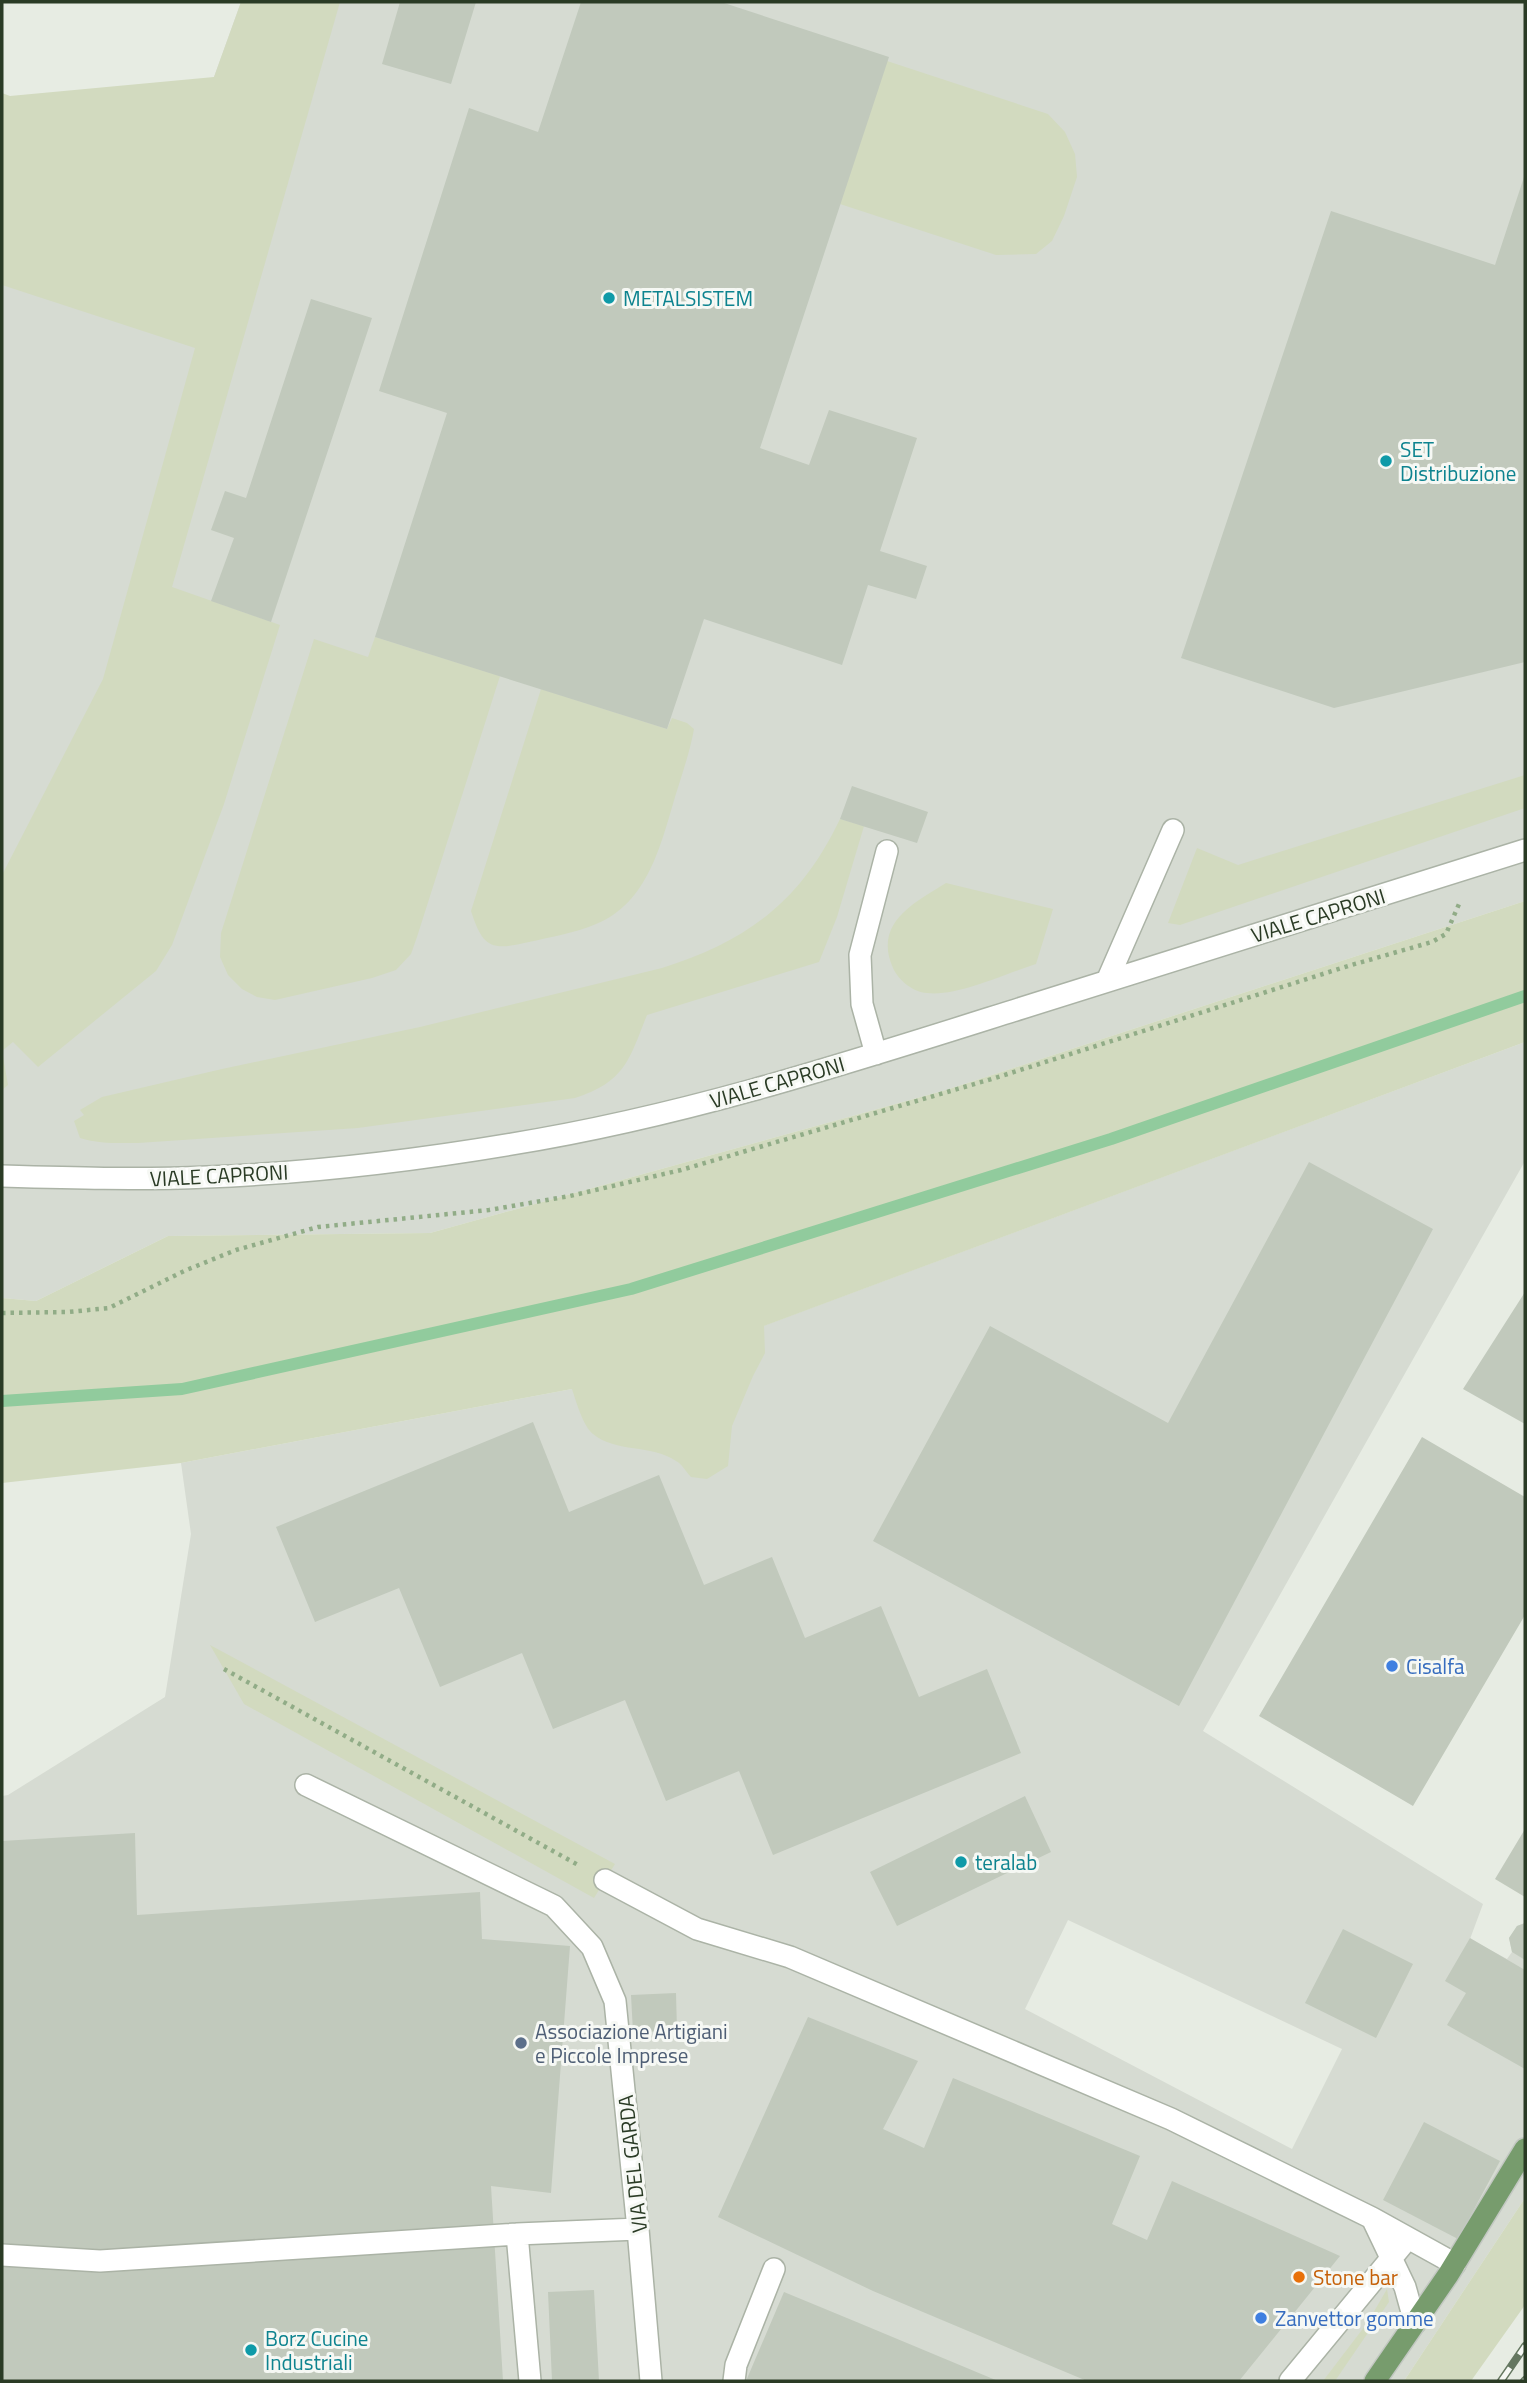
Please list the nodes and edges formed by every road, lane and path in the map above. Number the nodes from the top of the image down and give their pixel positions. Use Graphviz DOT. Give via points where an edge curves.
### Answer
graph roads {
  1 [pos="1173,830"];
  2 [pos="1525,850"];
  3 [pos="887,851"];
  4 [pos="1459,904"];
  5 [pos="1107,981"];
  6 [pos="876,1054"];
  7 [pos="2,1176"];
  8 [pos="2,1313"];
  9 [pos="224,1670"];
  10 [pos="306,1785"];
  11 [pos="605,1880"];
  12 [pos="1525,2149"];
  13 [pos="1372,2218"];
  14 [pos="638,2229"];
  15 [pos="517,2234"];
  16 [pos="1408,2238"];
  17 [pos="2,2255"];
  18 [pos="1392,2258"];
  19 [pos="1455,2264"];
  20 [pos="774,2269"];
  21 [pos="1415,2323"];
  22 [pos="530,2381"];
  23 [pos="651,2381"];
  24 [pos="734,2381"];
  25 [pos="1290,2381"];
  26 [pos="1375,2381"];
  1 -- 5 [label="street"];
  2 -- 5 [label="street, VIALE CAPRONI"];
  3 -- 6 [label="street" via="860,955 862,1004"];
  4 -- 8 [label="path" via="1446,934 1432,943 681,1170 489,1210 318,1227 236,1250 109,1308"];
  5 -- 6 [label="street, VIALE CAPRONI"];
  6 -- 7 [label="street, VIALE CAPRONI" via="693,1106 499,1146 327,1169 206,1177"];
  9 -- 11 [label="path"];
  10 -- 14 [label="street, VIA DEL GARDA" via="554,1906 592,1947 615,2001"];
  11 -- 13 [label="street" via="697,1928 790,1957 1171,2119"];
  12 -- 19 [label="main road"];
  13 -- 16 [label="street"];
  13 -- 18 [label="street"];
  14 -- 15 [label="street"];
  14 -- 23 [label="street, VIA DEL GARDA"];
  15 -- 17 [label="street" via="100,2261"];
  15 -- 22 [label="street"];
  16 -- 18 [label="street"];
  16 -- 19 [label="street"];
  18 -- 21 [label="street"];
  18 -- 25 [label="street"];
  19 -- 21 [label="main road"];
  20 -- 24 [label="street"];
  21 -- 26 [label="main road"];
}
